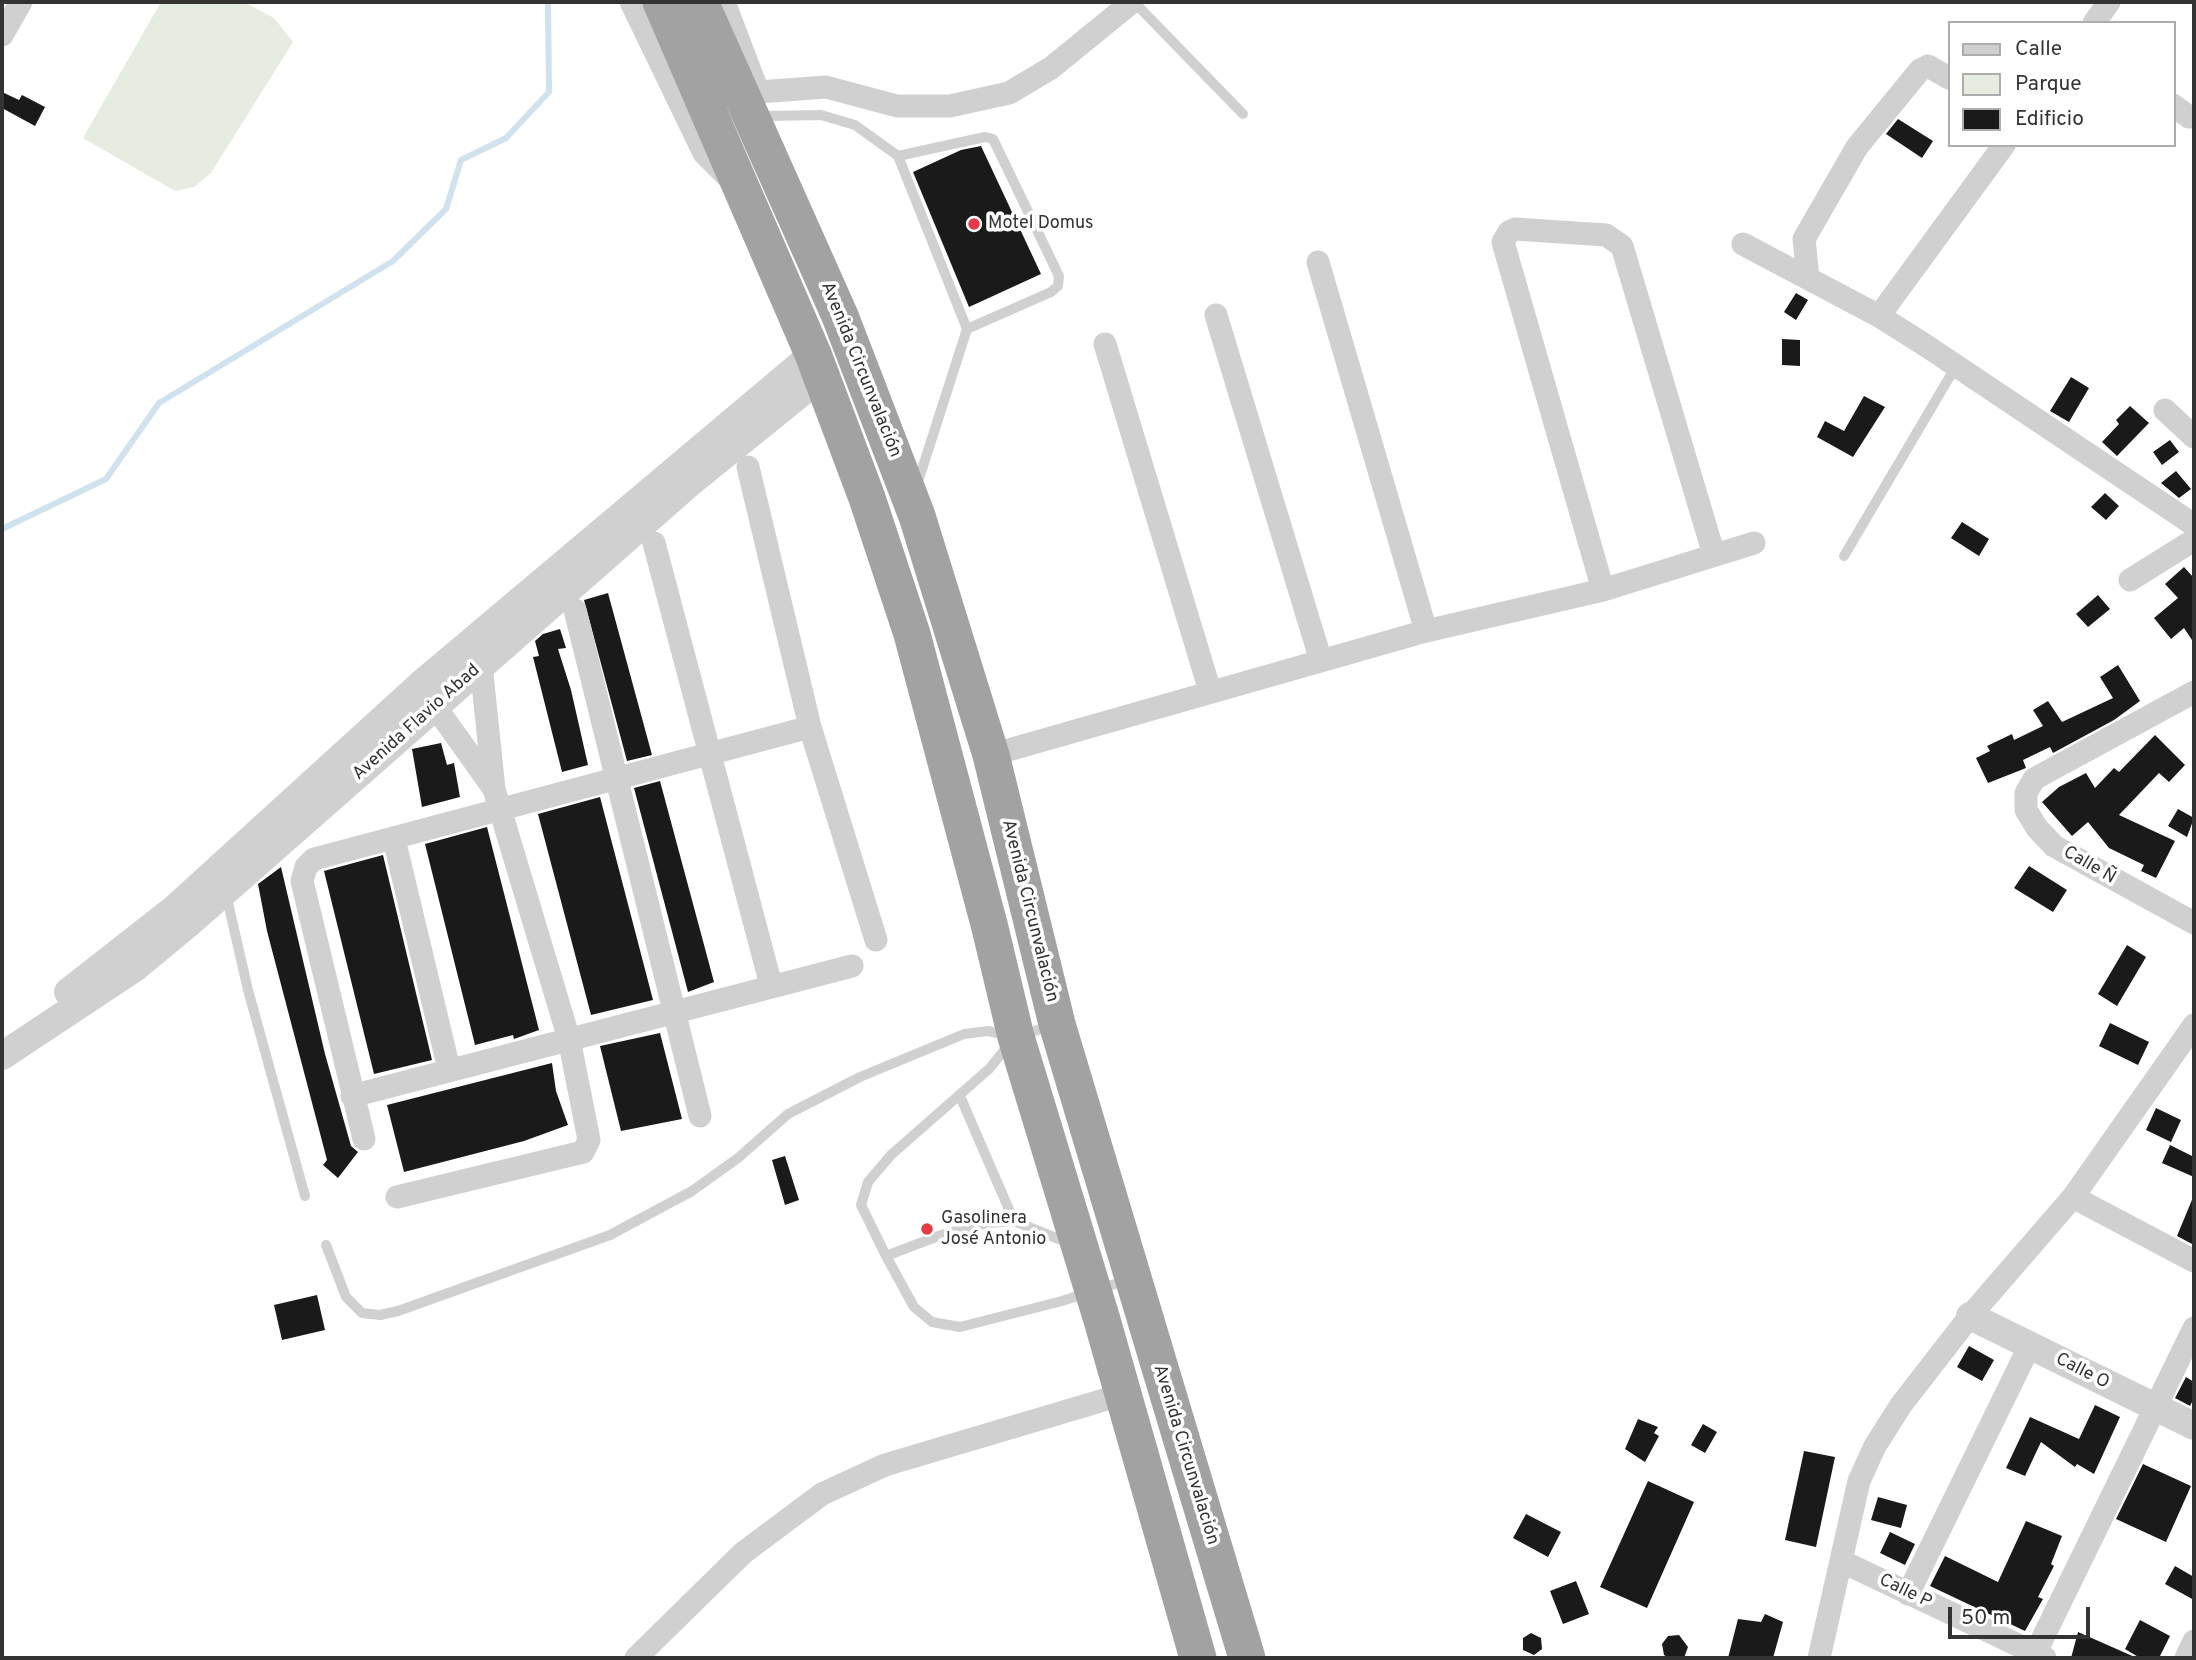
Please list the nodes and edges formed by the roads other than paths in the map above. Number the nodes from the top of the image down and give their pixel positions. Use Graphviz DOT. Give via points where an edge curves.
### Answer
graph roads {
  1 [pos="21,2"];
  2 [pos="631,2"];
  3 [pos="661,2"];
  4 [pos="699,2"];
  5 [pos="724,2"];
  6 [pos="1133,2"];
  7 [pos="2109,2"];
  8 [pos="2095,21"];
  9 [pos="2,35"];
  10 [pos="1948,77"];
  11 [pos="758,92"];
  12 [pos="1243,114"];
  13 [pos="765,116"];
  14 [pos="2003,147"];
  15 [pos="898,156"];
  16 [pos="777,175"];
  17 [pos="744,193"];
  18 [pos="1743,244"];
  19 [pos="1318,262"];
  20 [pos="1808,278"];
  21 [pos="1216,315"];
  22 [pos="1879,316"];
  23 [pos="967,329"];
  24 [pos="1105,344"];
  25 [pos="817,365"];
  26 [pos="1956,366"];
  27 [pos="2165,410"];
  28 [pos="2194,437"];
  29 [pos="748,467"];
  30 [pos="917,516"];
  31 [pos="2194,525"];
  32 [pos="2194,540"];
  33 [pos="654,543"];
  34 [pos="1754,543"];
  35 [pos="1714,555"];
  36 [pos="1844,556"];
  37 [pos="2130,580"];
  38 [pos="1603,590"];
  39 [pos="575,610"];
  40 [pos="1426,631"];
  41 [pos="474,655"];
  42 [pos="1321,661"];
  43 [pos="421,684"];
  44 [pos="1210,691"];
  45 [pos="2194,692"];
  46 [pos="434,709"];
  47 [pos="810,727"];
  48 [pos="709,753"];
  49 [pos="991,755"];
  50 [pos="617,778"];
  51 [pos="497,799"];
  52 [pos="394,839"];
  53 [pos="226,891"];
  54 [pos="1030,921"];
  55 [pos="2194,923"];
  56 [pos="990,928"];
  57 [pos="876,940"];
  58 [pos="852,966"];
  59 [pos="771,985"];
  60 [pos="674,1012"];
  61 [pos="1057,1024"];
  62 [pos="2194,1025"];
  63 [pos="2,1034"];
  64 [pos="1016,1037"];
  65 [pos="569,1039"];
  66 [pos="2,1056"];
  67 [pos="449,1069"];
  68 [pos="352,1096"];
  69 [pos="960,1096"];
  70 [pos="1082,1102"];
  71 [pos="1039,1113"];
  72 [pos="700,1116"];
  73 [pos="364,1139"];
  74 [pos="305,1196"];
  75 [pos="397,1197"];
  76 [pos="2073,1197"];
  77 [pos="1014,1221"];
  78 [pos="1100,1242"];
  79 [pos="326,1245"];
  80 [pos="886,1256"];
  81 [pos="2194,1261"];
  82 [pos="1138,1294"];
  83 [pos="1098,1306"];
  84 [pos="1970,1317"];
  85 [pos="2194,1328"];
  86 [pos="2030,1345"];
  87 [pos="1124,1394"];
  88 [pos="2155,1409"];
  89 [pos="2194,1426"];
  90 [pos="1841,1561"];
  91 [pos="1908,1594"];
  92 [pos="2194,1641"];
  93 [pos="2038,1657"];
  94 [pos="636,1658"];
  95 [pos="1198,1658"];
  96 [pos="1247,1658"];
  97 [pos="1819,1658"];
  98 [pos="2186,1658"];
  1 -- 9 [label="street"];
  2 -- 17 [label="street, Avenida Circunvalación" via="704,153"];
  3 -- 17 [label="highway, Avenida Circunvalación"];
  4 -- 16 [label="highway, Avenida Circunvalación"];
  5 -- 11 [label="street, Avenida Circunvalación"];
  6 -- 11 [label="street" via="1051,68 1009,93 950,106 897,106 826,87"];
  6 -- 12 [label="lane"];
  7 -- 8 [label="street"];
  10 -- 20 [label="street" via="1928,66 1920,70 1857,147 1804,239"];
  11 -- 13 [label="street, Avenida Circunvalación"];
  13 -- 15 [label="lane" via="832,118 855,125"];
  13 -- 16 [label="street, Avenida Circunvalación"];
  14 -- 22 [label="street"];
  15 -- 23 [label="lane"];
  15 -- 23 [label="lane" via="993,139 1059,276 1058,286 1051,292"];
  16 -- 30 [label="highway, Avenida Circunvalación" via="856,356"];
  17 -- 25 [label="highway, Avenida Circunvalación"];
  18 -- 20 [label="street"];
  19 -- 40 [label="street"];
  20 -- 22 [label="street"];
  21 -- 42 [label="street"];
  22 -- 26 [label="street"];
  23 -- 30 [label="lane" via="916,491"];
  24 -- 44 [label="street"];
  25 -- 41 [label="street, Avenida Flavio Abad"];
  25 -- 56 [label="highway, Avenida Circunvalación" via="912,634"];
  26 -- 31 [label="street"];
  26 -- 36 [label="lane"];
  27 -- 28 [label="street"];
  29 -- 47 [label="street"];
  30 -- 49 [label="highway, Avenida Circunvalación"];
  32 -- 37 [label="street"];
  33 -- 48 [label="street"];
  34 -- 35 [label="street"];
  35 -- 38 [label="street"];
  35 -- 38 [label="street" via="1626,252 1606,235 1515,229 1503,242"];
  38 -- 40 [label="street"];
  39 -- 50 [label="street"];
  40 -- 42 [label="street"];
  41 -- 43 [label="street, Avenida Flavio Abad"];
  41 -- 46 [label="street, Avenida Flavio Abad"];
  41 -- 51 [label="street"];
  42 -- 44 [label="street"];
  43 -- 46 [label="street"];
  43 -- 63 [label="street, Avenida Flavio Abad" via="123,951"];
  44 -- 49 [label="street"];
  45 -- 55 [label="street, Calle Ñ" via="2034,779 2026,793 2026,810 2054,846"];
  46 -- 51 [label="street"];
  46 -- 53 [label="street, Avenida Flavio Abad"];
  47 -- 48 [label="street"];
  47 -- 57 [label="street"];
  48 -- 50 [label="street"];
  48 -- 59 [label="street"];
  49 -- 54 [label="highway, Avenida Circunvalación"];
  50 -- 51 [label="street"];
  50 -- 60 [label="street"];
  51 -- 52 [label="street"];
  51 -- 65 [label="street"];
  52 -- 67 [label="street"];
  52 -- 68 [label="street" via="314,859 302,881"];
  53 -- 66 [label="street, Avenida Flavio Abad" via="136,967"];
  53 -- 74 [label="lane" via="248,990"];
  54 -- 56 [label="highway"];
  54 -- 61 [label="highway, Avenida Circunvalación"];
  56 -- 64 [label="highway, Avenida Circunvalación"];
  58 -- 59 [label="street"];
  59 -- 60 [label="street"];
  60 -- 65 [label="street"];
  60 -- 72 [label="street"];
  61 -- 64 [label="lane"];
  61 -- 70 [label="highway, Avenida Circunvalación"];
  62 -- 76 [label="street"];
  64 -- 69 [label="lane"];
  64 -- 71 [label="highway, Avenida Circunvalación"];
  64 -- 79 [label="lane" via="988,1031 964,1034 860,1077 788,1115 692,1191 610,1235 398,1311 362,1313 346,1297"];
  65 -- 67 [label="street"];
  65 -- 75 [label="street" via="589,1140 583,1152"];
  67 -- 68 [label="street"];
  68 -- 73 [label="street"];
  69 -- 77 [label="lane"];
  69 -- 80 [label="lane" via="891,1155 865,1188 861,1205"];
  70 -- 71 [label="highway"];
  70 -- 78 [label="highway, Avenida Circunvalación"];
  71 -- 78 [label="highway, Avenida Circunvalación"];
  76 -- 81 [label="street"];
  76 -- 84 [label="street"];
  77 -- 78 [label="lane"];
  77 -- 80 [label="lane" via="942,1235"];
  78 -- 82 [label="highway, Avenida Circunvalación"];
  78 -- 83 [label="highway, Avenida Circunvalación"];
  80 -- 83 [label="lane" via="914,1307 932,1322 960,1327"];
  82 -- 83 [label="highway"];
  82 -- 96 [label="highway, Avenida Circunvalación"];
  83 -- 87 [label="highway, Avenida Circunvalación"];
  84 -- 86 [label="street, Calle O"];
  84 -- 90 [label="street" via="1901,1405 1875,1447 1859,1481"];
  85 -- 88 [label="street"];
  86 -- 88 [label="street, Calle O"];
  86 -- 91 [label="street"];
  87 -- 94 [label="street" via="885,1465 822,1494 743,1553"];
  87 -- 95 [label="highway, Avenida Circunvalación"];
  88 -- 89 [label="street, Calle O"];
  88 -- 93 [label="street"];
  90 -- 91 [label="street, Calle P"];
  90 -- 97 [label="street"];
  91 -- 93 [label="street, Calle P"];
  92 -- 98 [label="street"];
}
